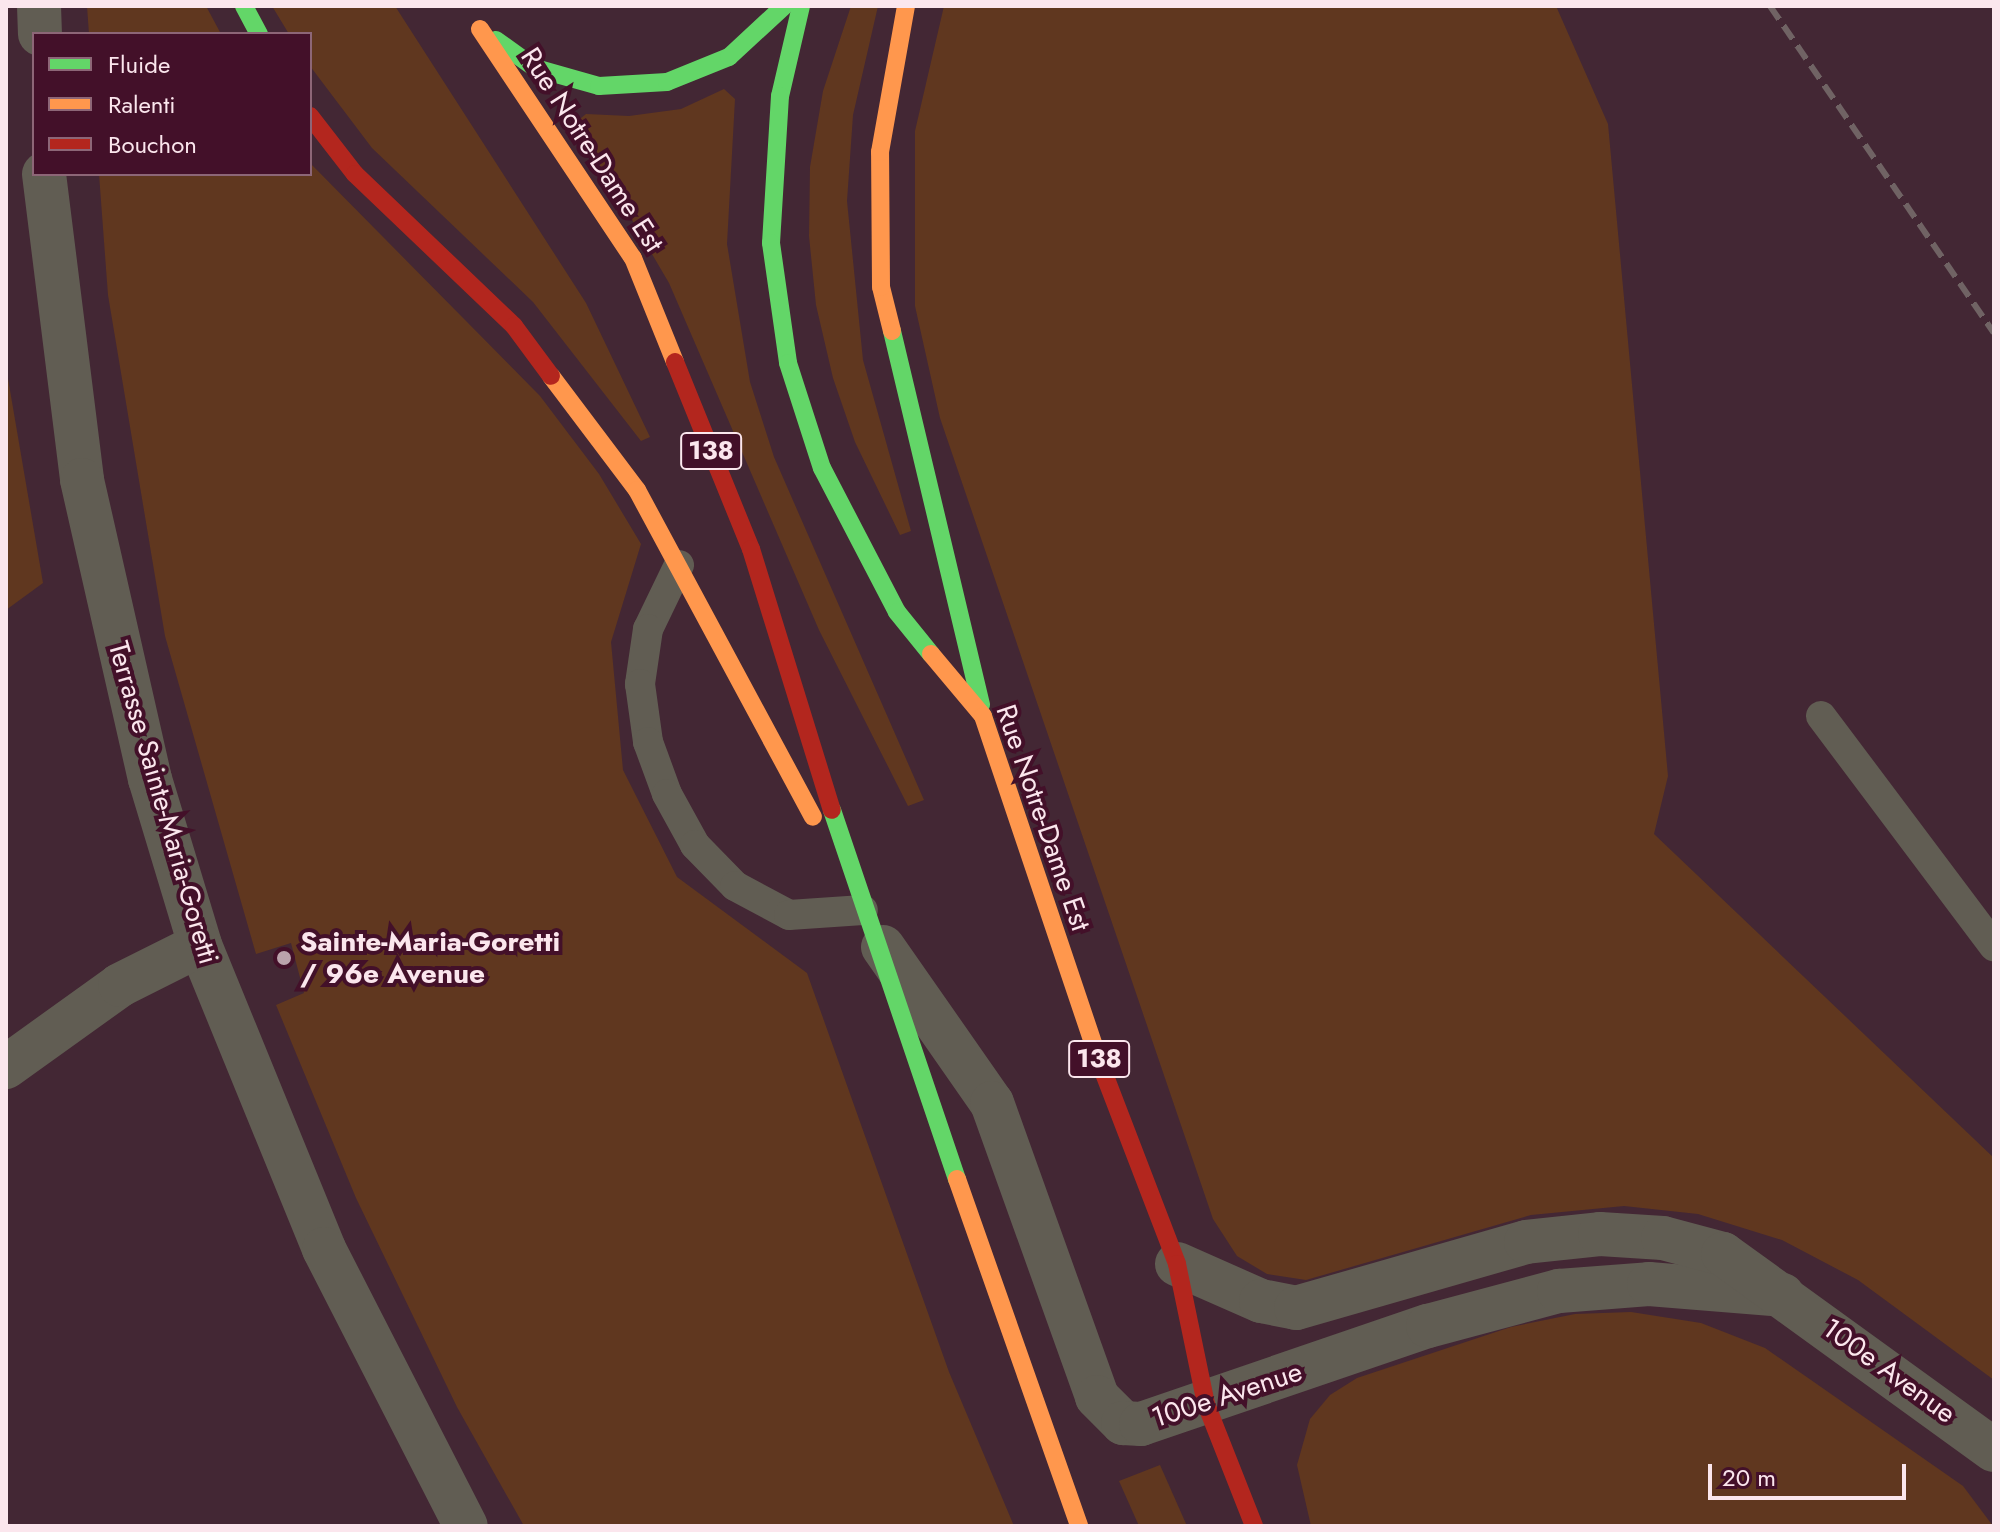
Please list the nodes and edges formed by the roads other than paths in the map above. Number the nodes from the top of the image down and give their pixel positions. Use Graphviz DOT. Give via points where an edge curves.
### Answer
graph roads {
  1 [pos="39,6"];
  2 [pos="244,6"];
  3 [pos="784,6"];
  4 [pos="801,6"];
  5 [pos="906,6"];
  6 [pos="40,32"];
  7 [pos="258,32"];
  8 [pos="312,119"];
  9 [pos="44,176"];
  10 [pos="679,565"];
  11 [pos="983,716"];
  12 [pos="1821,716"];
  13 [pos="867,920"];
  14 [pos="200,945"];
  15 [pos="1994,946"];
  16 [pos="6,1067"];
  17 [pos="1177,1264"];
  18 [pos="1783,1295"];
  19 [pos="1206,1404"];
  20 [pos="1994,1450"];
  21 [pos="466,1526"];
  22 [pos="1079,1526"];
  23 [pos="1254,1526"];
  1 -- 6 [label="street"];
  2 -- 7 [label="main road"];
  3 -- 13 [label="main road, Rue Notre-Dame Est / 138" via="729,57 667,82 599,86 535,68 475,23 633,258 751,549"];
  4 -- 11 [label="main road, Rue Notre-Dame Est / 138" via="780,96 771,243 788,363 822,468 897,612"];
  5 -- 11 [label="main road" via="880,152 881,287"];
  8 -- 10 [label="main road" via="355,174 514,326 637,490"];
  9 -- 14 [label="street, Terrasse Sainte-Maria-Goretti" via="85,495 150,779"];
  10 -- 13 [label="main road"];
  10 -- 13 [label="lane" via="648,629 640,684 648,742 667,794 695,845 735,886 789,915"];
  11 -- 17 [label="main road, Rue Notre-Dame Est / 138" via="1078,1005"];
  12 -- 15 [label="lane"];
  13 -- 19 [label="street, 100e Avenue" via="992,1103 1107,1413 1141,1424"];
  13 -- 22 [label="main road, Rue Notre-Dame Est / 138"];
  14 -- 16 [label="street" via="120,985"];
  14 -- 21 [label="street, Terrasse Sainte-Maria-Goretti" via="324,1249"];
  17 -- 18 [label="street, 100e Avenue" via="1261,1301 1296,1308 1526,1242 1600,1234 1663,1238 1723,1254"];
  17 -- 19 [label="main road, Rue Notre-Dame Est / 138"];
  18 -- 19 [label="street, 100e Avenue" via="1649,1284 1559,1291 1428,1326"];
  18 -- 20 [label="street, 100e Avenue"];
  19 -- 23 [label="main road, Rue Notre-Dame Est / 138"];
}
